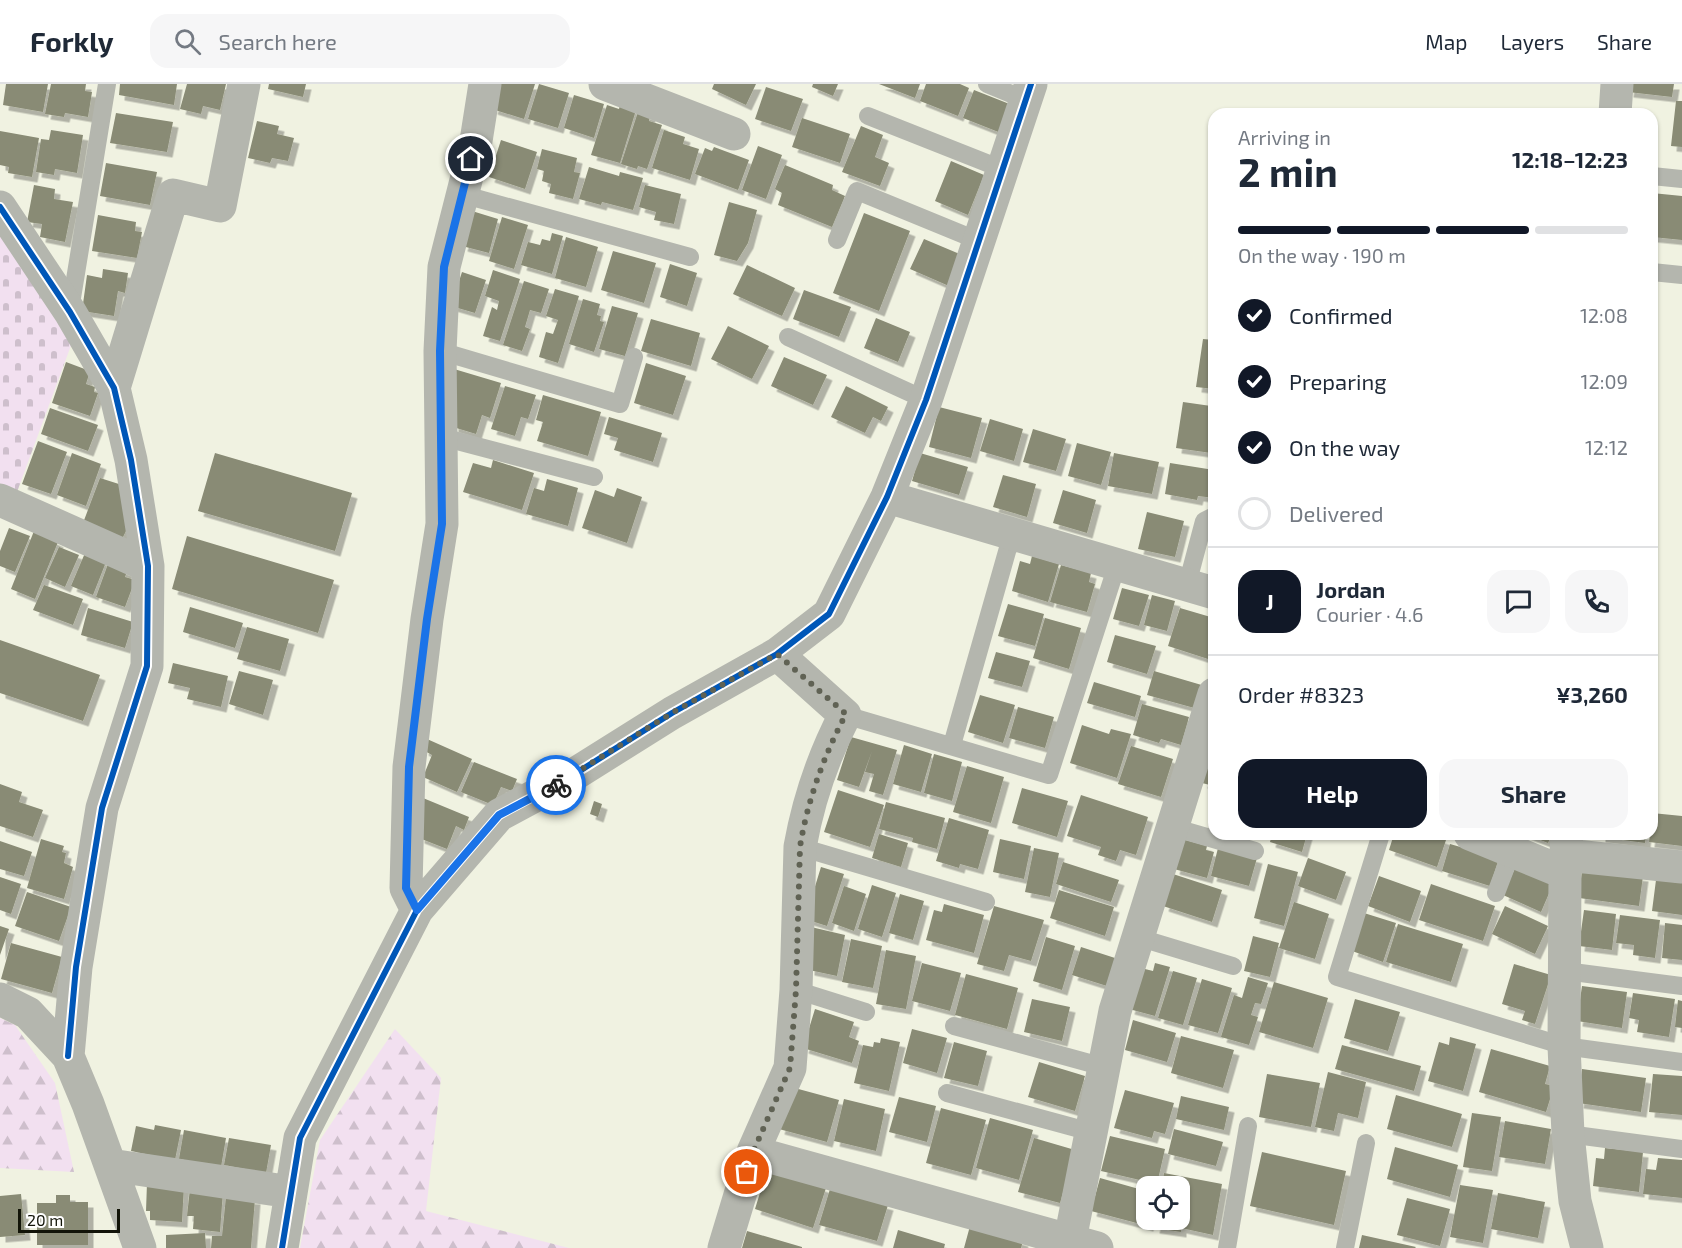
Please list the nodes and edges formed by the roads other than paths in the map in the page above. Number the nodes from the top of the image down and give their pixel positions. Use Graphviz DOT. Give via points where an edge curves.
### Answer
graph roads {
  1 [pos="107,84"];
  2 [pos="244,84"];
  3 [pos="485,84"];
  4 [pos="605,84"];
  5 [pos="987,84"];
  6 [pos="1617,84"];
  7 [pos="1028,92"];
  8 [pos="1615,108"];
  9 [pos="868,116"];
  10 [pos="734,134"];
  11 [pos="1002,169"];
  12 [pos="1658,177"];
  13 [pos="1682,179"];
  14 [pos="461,194"];
  15 [pos="0,207"];
  16 [pos="837,240"];
  17 [pos="979,241"];
  18 [pos="690,257"];
  19 [pos="1658,273"];
  20 [pos="1682,275"];
  21 [pos="70,312"];
  22 [pos="788,337"];
  23 [pos="440,351"];
  24 [pos="634,357"];
  25 [pos="114,388"];
  26 [pos="926,400"];
  27 [pos="442,437"];
  28 [pos="594,477"];
  29 [pos="887,497"];
  30 [pos="0,500"];
  31 [pos="1208,519"];
  32 [pos="1012,534"];
  33 [pos="1117,565"];
  34 [pos="148,566"];
  35 [pos="1201,589"];
  36 [pos="777,654"];
  37 [pos="846,714"];
  38 [pos="1208,724"];
  39 [pos="952,745"];
  40 [pos="1172,827"];
  41 [pos="1208,837"];
  42 [pos="1217,840"];
  43 [pos="1379,840"];
  44 [pos="1485,840"];
  45 [pos="800,847"];
  46 [pos="1255,851"];
  47 [pos="1512,851"];
  48 [pos="1566,854"];
  49 [pos="1682,867"];
  50 [pos="1496,893"];
  51 [pos="986,902"];
  52 [pos="417,910"];
  53 [pos="1137,937"];
  54 [pos="1233,966"];
  55 [pos="1565,971"];
  56 [pos="1682,986"];
  57 [pos="796,990"];
  58 [pos="0,999"];
  59 [pos="866,1012"];
  60 [pos="954,1026"];
  61 [pos="1564,1046"];
  62 [pos="68,1056"];
  63 [pos="1682,1062"];
  64 [pos="1104,1067"];
  65 [pos="947,1093"];
  66 [pos="1248,1126"];
  67 [pos="1091,1132"];
  68 [pos="1568,1134"];
  69 [pos="1366,1143"];
  70 [pos="1682,1149"];
  71 [pos="753,1152"];
  72 [pos="110,1165"];
  73 [pos="291,1192"];
  74 [pos="1062,1242"];
  75 [pos="141,1248"];
  76 [pos="282,1248"];
  77 [pos="724,1248"];
  78 [pos="1227,1248"];
  79 [pos="1344,1248"];
  80 [pos="1587,1248"];
  1 -- 21 [label="lane"];
  2 -- 25 [label="street" via="220,206 173,195"];
  3 -- 14 [label="street" via="476,141"];
  4 -- 10 [label="street"];
  5 -- 7 [label="lane"];
  6 -- 8 [label="street"];
  7 -- 11 [label="street"];
  9 -- 11 [label="lane"];
  11 -- 17 [label="street"];
  12 -- 13 [label="lane"];
  14 -- 18 [label="lane"];
  14 -- 23 [label="street" via="444,267"];
  15 -- 21 [label="street"];
  16 -- 17 [label="lane" via="857,191"];
  17 -- 26 [label="street"];
  19 -- 20 [label="lane"];
  21 -- 25 [label="street"];
  22 -- 26 [label="lane"];
  23 -- 24 [label="lane" via="620,404"];
  23 -- 27 [label="street"];
  25 -- 34 [label="street" via="131,460"];
  26 -- 29 [label="street"];
  27 -- 28 [label="lane"];
  27 -- 52 [label="street" via="442,524 409,767 406,888"];
  29 -- 32 [label="street"];
  29 -- 36 [label="street" via="829,614"];
  30 -- 34 [label="street"];
  31 -- 35 [label="lane" via="1204,521"];
  32 -- 33 [label="street"];
  32 -- 39 [label="lane"];
  33 -- 35 [label="street"];
  33 -- 39 [label="lane" via="1049,775"];
  34 -- 62 [label="street" via="147,666 102,808 76,968"];
  36 -- 37 [label="street"];
  36 -- 52 [label="street" via="499,815"];
  37 -- 39 [label="lane"];
  37 -- 45 [label="street" via="832,741"];
  38 -- 40 [label="street"];
  40 -- 41 [label="lane"];
  40 -- 53 [label="street"];
  42 -- 46 [label="lane"];
  43 -- 61 [label="lane" via="1337,977"];
  44 -- 47 [label="street"];
  45 -- 51 [label="lane"];
  45 -- 57 [label="street"];
  47 -- 48 [label="street"];
  47 -- 50 [label="lane"];
  48 -- 49 [label="street"];
  48 -- 55 [label="street"];
  52 -- 73 [label="street" via="300,1138"];
  53 -- 54 [label="lane"];
  53 -- 64 [label="street" via="1115,1011"];
  55 -- 56 [label="lane"];
  55 -- 61 [label="street"];
  57 -- 59 [label="lane"];
  57 -- 71 [label="street" via="790,1068"];
  58 -- 62 [label="street" via="28,1013"];
  60 -- 64 [label="lane"];
  61 -- 63 [label="lane"];
  61 -- 68 [label="street"];
  62 -- 72 [label="street"];
  64 -- 67 [label="street"];
  65 -- 67 [label="lane"];
  66 -- 78 [label="lane"];
  67 -- 74 [label="street"];
  68 -- 70 [label="lane"];
  68 -- 80 [label="street" via="1575,1201"];
  69 -- 79 [label="lane"];
  71 -- 74 [label="street"];
  71 -- 77 [label="street"];
  72 -- 73 [label="street"];
  72 -- 75 [label="street"];
  73 -- 76 [label="street"];
}
